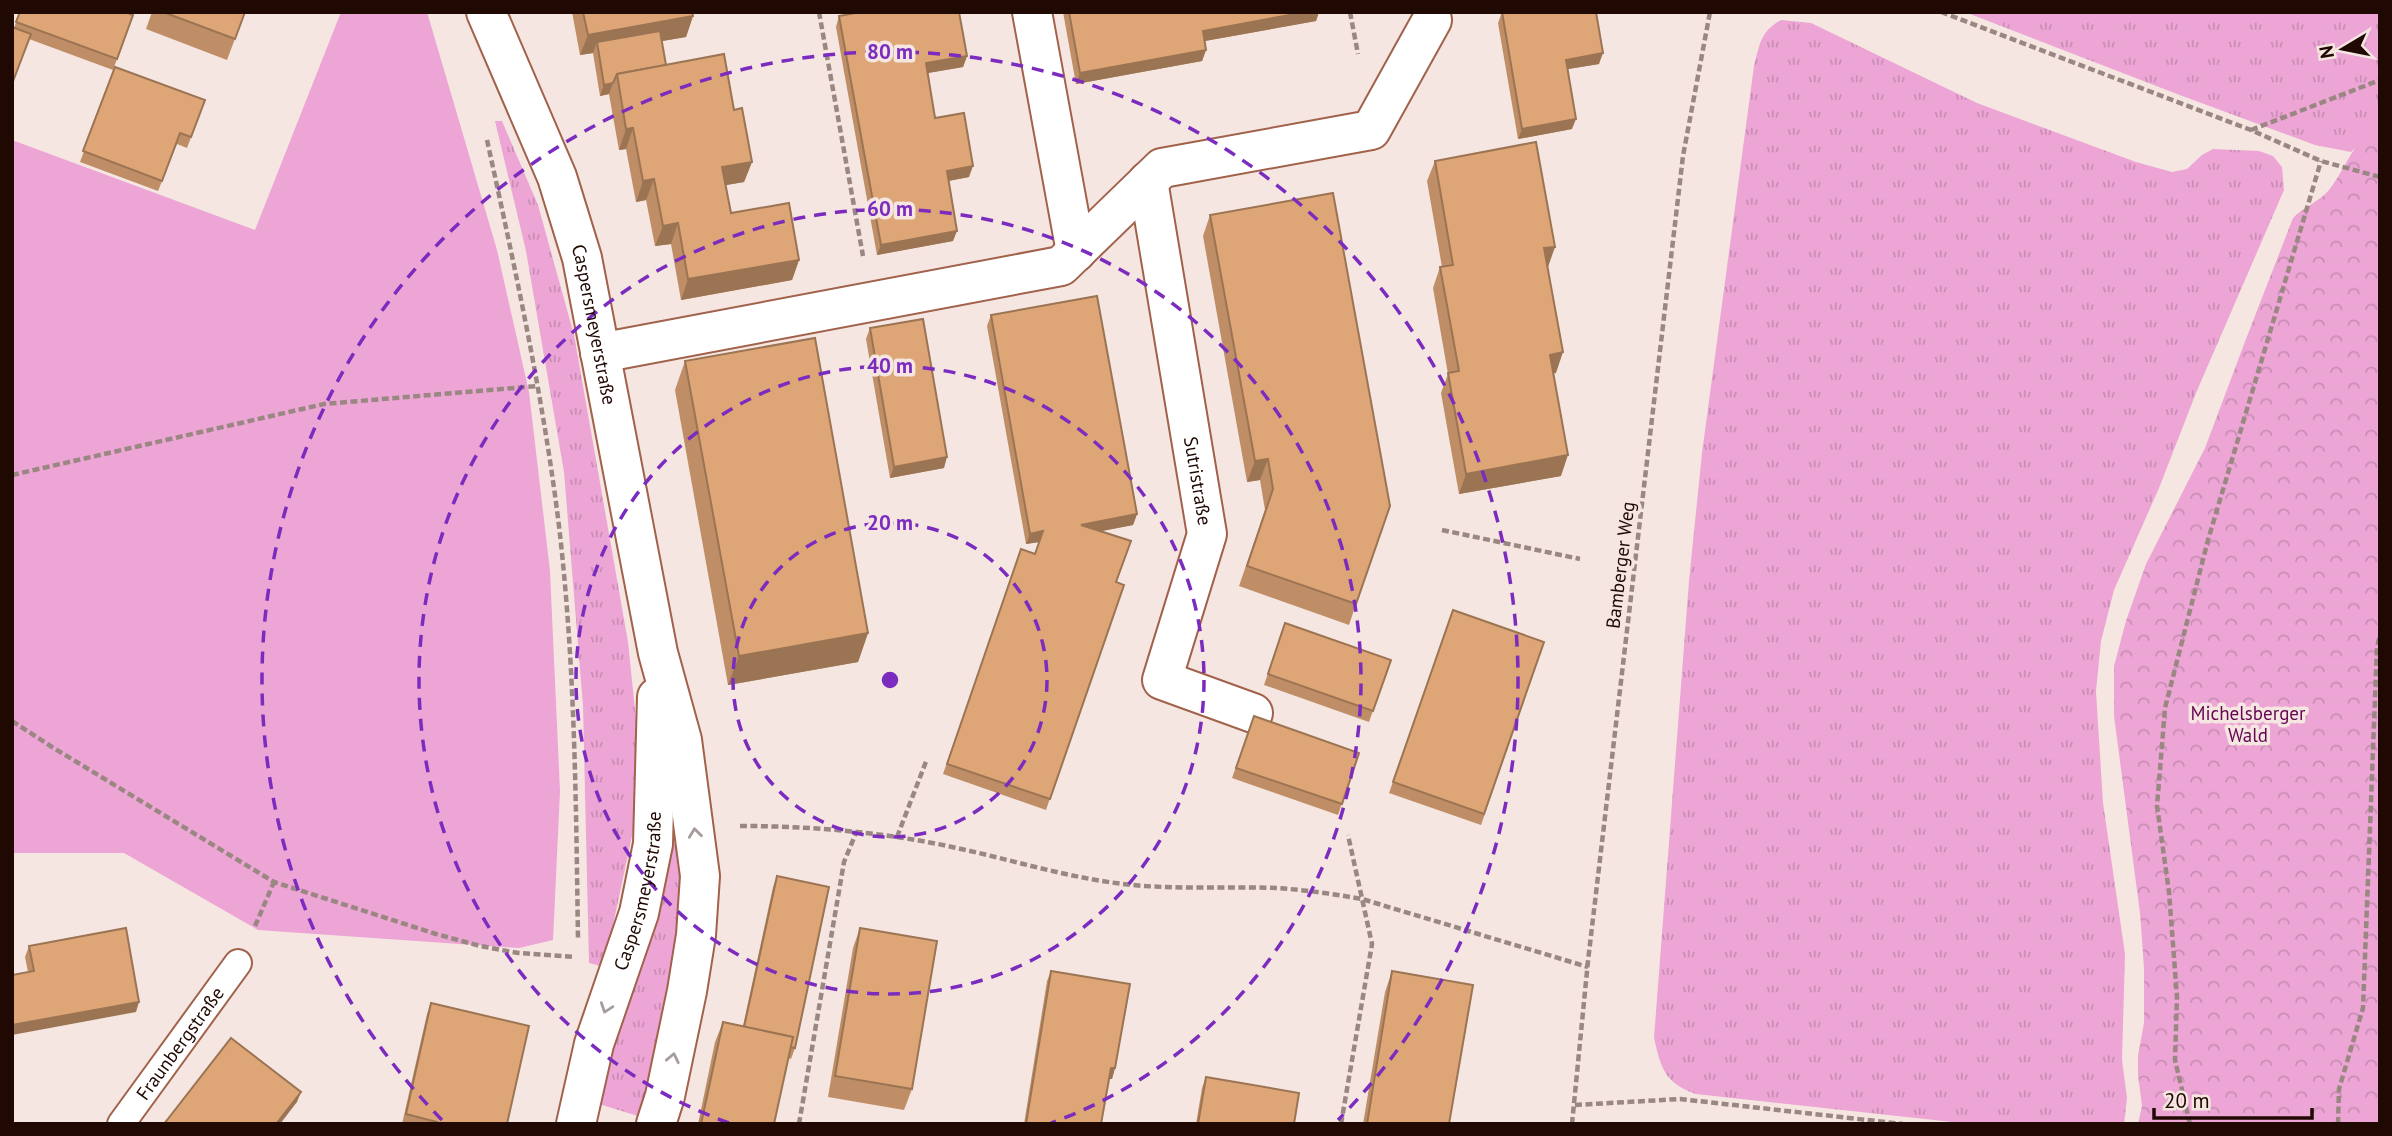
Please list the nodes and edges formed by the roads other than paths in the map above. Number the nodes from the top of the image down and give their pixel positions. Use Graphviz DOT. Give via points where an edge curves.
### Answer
graph roads {
  1 [pos="486,12"];
  2 [pos="1032,12"];
  3 [pos="1432,20"];
  4 [pos="1148,181"];
  5 [pos="1076,252"];
  6 [pos="600,353"];
  7 [pos="658,653"];
  8 [pos="1253,713"];
  9 [pos="239,963"];
  10 [pos="121,1124"];
  11 [pos="576,1124"];
  12 [pos="656,1124"];
  1 -- 6 [label="street, Caspersmeyerstraße" via="557,177 582,258"];
  2 -- 5 [label="street"];
  3 -- 4 [label="street" via="1371,130 1162,168"];
  4 -- 5 [label="street"];
  4 -- 8 [label="street, Sutristraße" via="1207,534 1162,680"];
  5 -- 6 [label="street" via="1061,266"];
  6 -- 7 [label="street, Caspersmeyerstraße"];
  7 -- 11 [label="street, Caspersmeyerstraße, one-way" via="653,844 639,913 594,1044"];
  12 -- 7 [label="street, Caspersmeyerstraße, one-way" via="688,991 700,876 682,740"];
  9 -- 10 [label="lane, Fraunbergstraße"];
}
